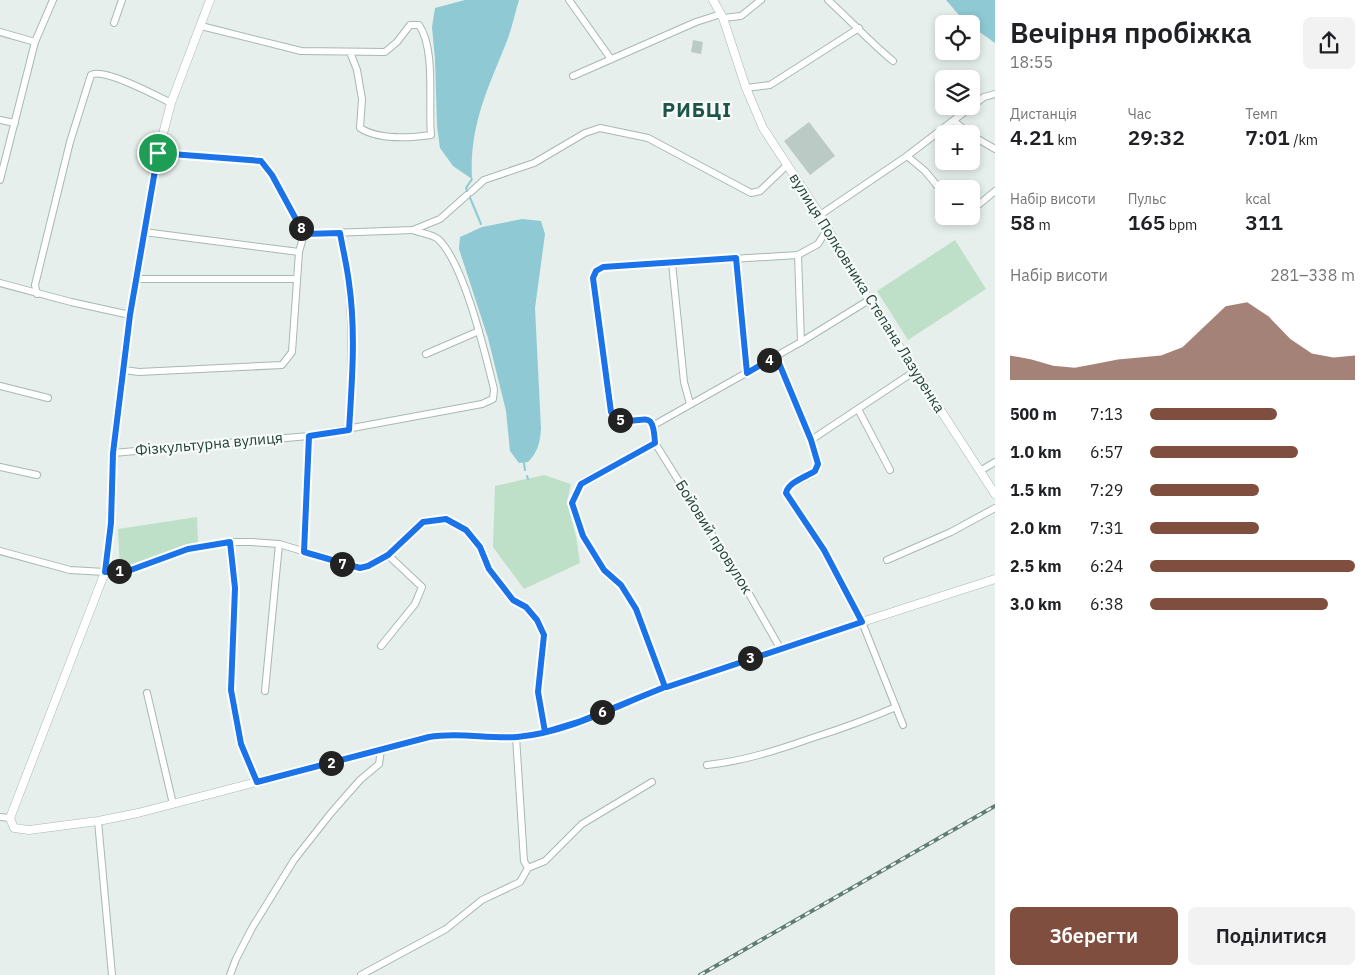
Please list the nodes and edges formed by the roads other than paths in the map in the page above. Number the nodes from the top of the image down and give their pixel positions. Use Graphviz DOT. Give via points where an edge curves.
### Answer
graph roads {
  1 [pos="53,0"];
  2 [pos="122,0"];
  3 [pos="210,0"];
  4 [pos="569,0"];
  5 [pos="713,0"];
  6 [pos="761,0"];
  7 [pos="828,0"];
  8 [pos="722,16"];
  9 [pos="114,24"];
  10 [pos="201,26"];
  11 [pos="859,28"];
  12 [pos="0,32"];
  13 [pos="35,42"];
  14 [pos="350,52"];
  15 [pos="611,59"];
  16 [pos="893,61"];
  17 [pos="573,76"];
  18 [pos="746,88"];
  19 [pos="995,94"];
  20 [pos="171,103"];
  21 [pos="0,120"];
  22 [pos="954,121"];
  23 [pos="15,123"];
  24 [pos="959,125"];
  25 [pos="980,140"];
  26 [pos="995,149"];
  27 [pos="158,153"];
  28 [pos="907,156"];
  29 [pos="786,166"];
  30 [pos="0,180"];
  31 [pos="935,183"];
  32 [pos="995,191"];
  33 [pos="980,204"];
  34 [pos="820,215"];
  35 [pos="828,228"];
  36 [pos="413,230"];
  37 [pos="144,232"];
  38 [pos="340,233"];
  39 [pos="304,234"];
  40 [pos="299,252"];
  41 [pos="798,254"];
  42 [pos="736,258"];
  43 [pos="672,263"];
  44 [pos="136,278"];
  45 [pos="296,279"];
  46 [pos="0,283"];
  47 [pos="37,294"];
  48 [pos="870,300"];
  49 [pos="130,315"];
  50 [pos="479,331"];
  51 [pos="801,342"];
  52 [pos="426,354"];
  53 [pos="776,356"];
  54 [pos="124,370"];
  55 [pos="915,371"];
  56 [pos="747,373"];
  57 [pos="0,386"];
  58 [pos="48,398"];
  59 [pos="690,404"];
  60 [pos="858,409"];
  61 [pos="654,425"];
  62 [pos="349,430"];
  63 [pos="309,436"];
  64 [pos="811,440"];
  65 [pos="655,443"];
  66 [pos="113,453"];
  67 [pos="995,462"];
  68 [pos="0,467"];
  69 [pos="890,470"];
  70 [pos="980,470"];
  71 [pos="37,475"];
  72 [pos="995,494"];
  73 [pos="995,508"];
  74 [pos="230,542"];
  75 [pos="279,544"];
  76 [pos="0,551"];
  77 [pos="304,552"];
  78 [pos="388,555"];
  79 [pos="887,560"];
  80 [pos="105,572"];
  81 [pos="995,579"];
  82 [pos="862,622"];
  83 [pos="382,646"];
  84 [pos="780,648"];
  85 [pos="665,687"];
  86 [pos="265,691"];
  87 [pos="147,693"];
  88 [pos="896,707"];
  89 [pos="903,726"];
  90 [pos="545,732"];
  91 [pos="516,737"];
  92 [pos="382,750"];
  93 [pos="707,765"];
  94 [pos="257,782"];
  95 [pos="652,782"];
  96 [pos="173,804"];
  97 [pos="0,817"];
  98 [pos="10,818"];
  99 [pos="98,821"];
  100 [pos="528,868"];
  101 [pos="112,975"];
  102 [pos="230,975"];
  103 [pos="361,975"];
  1 -- 13 [label="street"];
  2 -- 9 [label="street"];
  3 -- 10 [label="street"];
  4 -- 15 [label="street"];
  5 -- 8 [label="street, вулиця Полковника Степана Лазуренка"];
  6 -- 8 [label="street" via="740,16"];
  7 -- 11 [label="street"];
  8 -- 15 [label="street" via="696,22"];
  8 -- 18 [label="street, вулиця Полковника Степана Лазуренка"];
  10 -- 14 [label="street" via="301,51"];
  10 -- 20 [label="street"];
  11 -- 16 [label="street"];
  11 -- 18 [label="street" via="770,84"];
  12 -- 13 [label="street"];
  13 -- 23 [label="street"];
  14 -- 14 [label="street" via="385,52 410,25 419,25 425,33 429,55 432,135 387,136 367,133 360,128 362,99"];
  15 -- 17 [label="street"];
  18 -- 29 [label="street, вулиця Полковника Степана Лазуренка" via="763,128"];
  19 -- 22 [label="street" via="988,94"];
  20 -- 27 [label="street"];
  20 -- 47 [label="street" via="100,73 91,76 70,142 35,285"];
  21 -- 23 [label="street"];
  22 -- 24 [label="street"];
  22 -- 28 [label="street"];
  23 -- 30 [label="street"];
  25 -- 26 [label="street"];
  27 -- 37 [label="street"];
  27 -- 39 [label="street" via="261,161"];
  28 -- 31 [label="street"];
  28 -- 34 [label="street"];
  29 -- 34 [label="street, вулиця Полковника Степана Лазуренка"];
  29 -- 36 [label="street" via="760,192 751,193 648,138 600,128 585,133 534,163 484,180 440,219"];
  32 -- 33 [label="street"];
  34 -- 35 [label="street, вулиця Полковника Степана Лазуренка"];
  35 -- 41 [label="street" via="818,244"];
  35 -- 48 [label="street, вулиця Полковника Степана Лазуренка"];
  36 -- 38 [label="street"];
  36 -- 50 [label="street" via="437,238 454,262"];
  37 -- 40 [label="street"];
  37 -- 44 [label="street"];
  38 -- 39 [label="street"];
  38 -- 62 [label="street" via="349,284 351,324"];
  39 -- 40 [label="street"];
  40 -- 45 [label="street"];
  41 -- 42 [label="street"];
  41 -- 51 [label="street"];
  42 -- 43 [label="street"];
  42 -- 56 [label="street"];
  43 -- 59 [label="street" via="684,382"];
  43 -- 61 [label="street" via="603,267 593,278 611,412 620,420 645,420"];
  44 -- 45 [label="street"];
  44 -- 49 [label="street"];
  45 -- 54 [label="street" via="292,352 282,365"];
  46 -- 47 [label="street"];
  47 -- 49 [label="street"];
  48 -- 51 [label="street"];
  48 -- 55 [label="street, вулиця Полковника Степана Лазуренка"];
  49 -- 54 [label="street"];
  50 -- 52 [label="street"];
  50 -- 62 [label="street, Фізкультурна вулиця" via="494,389 493,399 482,404"];
  51 -- 53 [label="street"];
  53 -- 56 [label="street"];
  53 -- 64 [label="street"];
  54 -- 66 [label="street"];
  55 -- 60 [label="street"];
  55 -- 70 [label="street, вулиця Полковника Степана Лазуренка"];
  56 -- 59 [label="street"];
  57 -- 58 [label="street"];
  59 -- 61 [label="street"];
  60 -- 64 [label="street"];
  60 -- 69 [label="street"];
  61 -- 65 [label="street, Бойовий провулок"];
  62 -- 63 [label="street, Фізкультурна вулиця"];
  63 -- 66 [label="street, Фізкультурна вулиця"];
  63 -- 77 [label="street"];
  64 -- 82 [label="street" via="817,468 787,488 786,493 824,550"];
  65 -- 84 [label="street, Бойовий провулок"];
  65 -- 85 [label="street" via="581,484 572,503 583,536 604,570 621,585 636,609"];
  66 -- 80 [label="street" via="111,523"];
  67 -- 70 [label="street"];
  68 -- 71 [label="street"];
  70 -- 72 [label="street, вулиця Полковника Степана Лазуренка"];
  73 -- 79 [label="street" via="951,532"];
  74 -- 75 [label="street"];
  74 -- 80 [label="street" via="188,549 128,571"];
  74 -- 94 [label="street" via="235,588 231,690 241,744"];
  75 -- 77 [label="street"];
  75 -- 86 [label="street"];
  76 -- 80 [label="street" via="70,570"];
  77 -- 78 [label="street" via="360,568"];
  78 -- 83 [label="street" via="422,587 414,604"];
  78 -- 90 [label="street" via="423,522 446,519 466,530 480,547 489,569 513,600 526,607 537,620 544,635 538,692"];
  80 -- 98 [label="street"];
  81 -- 82 [label="street"];
  82 -- 84 [label="street"];
  82 -- 88 [label="street"];
  84 -- 85 [label="street"];
  85 -- 90 [label="street"];
  87 -- 96 [label="street"];
  88 -- 89 [label="street"];
  88 -- 93 [label="street" via="772,753"];
  90 -- 91 [label="street"];
  91 -- 92 [label="street" via="448,734"];
  91 -- 100 [label="street" via="524,861"];
  92 -- 94 [label="street"];
  92 -- 102 [label="street" via="379,764 360,780 294,860 252,928"];
  94 -- 96 [label="street"];
  95 -- 100 [label="street" via="582,824 545,861"];
  96 -- 99 [label="street"];
  97 -- 98 [label="street"];
  98 -- 99 [label="street" via="14,828 21,830"];
  99 -- 101 [label="street"];
  100 -- 103 [label="street" via="520,882 488,897 446,929"];
}
